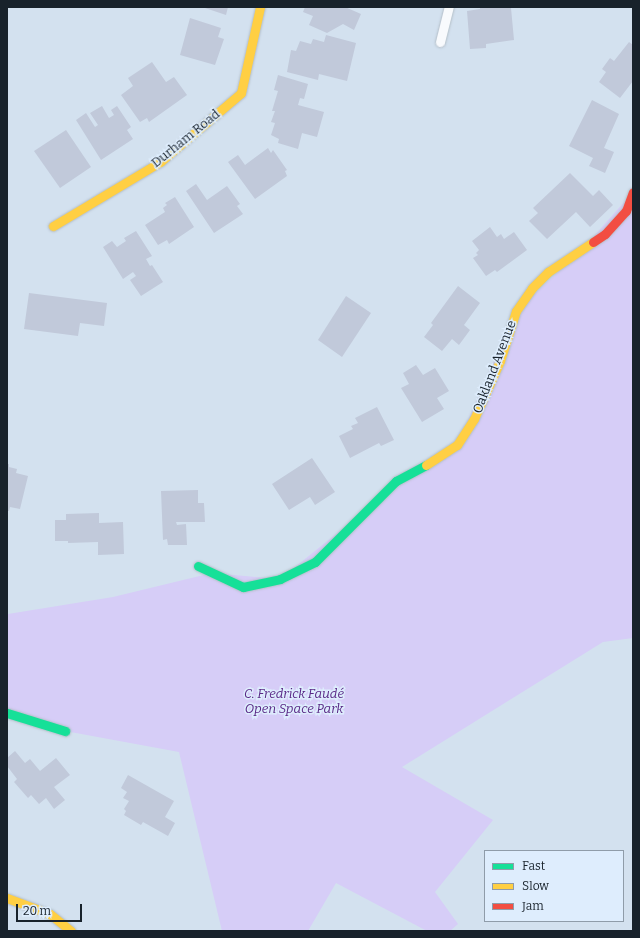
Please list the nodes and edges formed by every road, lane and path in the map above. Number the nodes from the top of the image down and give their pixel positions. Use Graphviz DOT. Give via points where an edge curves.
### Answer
graph roads {
  1 [pos="260,7"];
  2 [pos="449,7"];
  3 [pos="440,42"];
  4 [pos="633,192"];
  5 [pos="53,226"];
  6 [pos="198,566"];
  7 [pos="7,713"];
  8 [pos="66,731"];
  9 [pos="7,898"];
  10 [pos="71,931"];
  1 -- 5 [label="street, Durham Road" via="241,94 160,162"];
  2 -- 3 [label="lane"];
  4 -- 6 [label="street, Oakland Avenue" via="626,212 605,234 548,272 520,305 500,361 474,419 457,445 396,481 315,562 280,579 243,587"];
  7 -- 8 [label="street"];
  9 -- 10 [label="street" via="50,914"];
}
